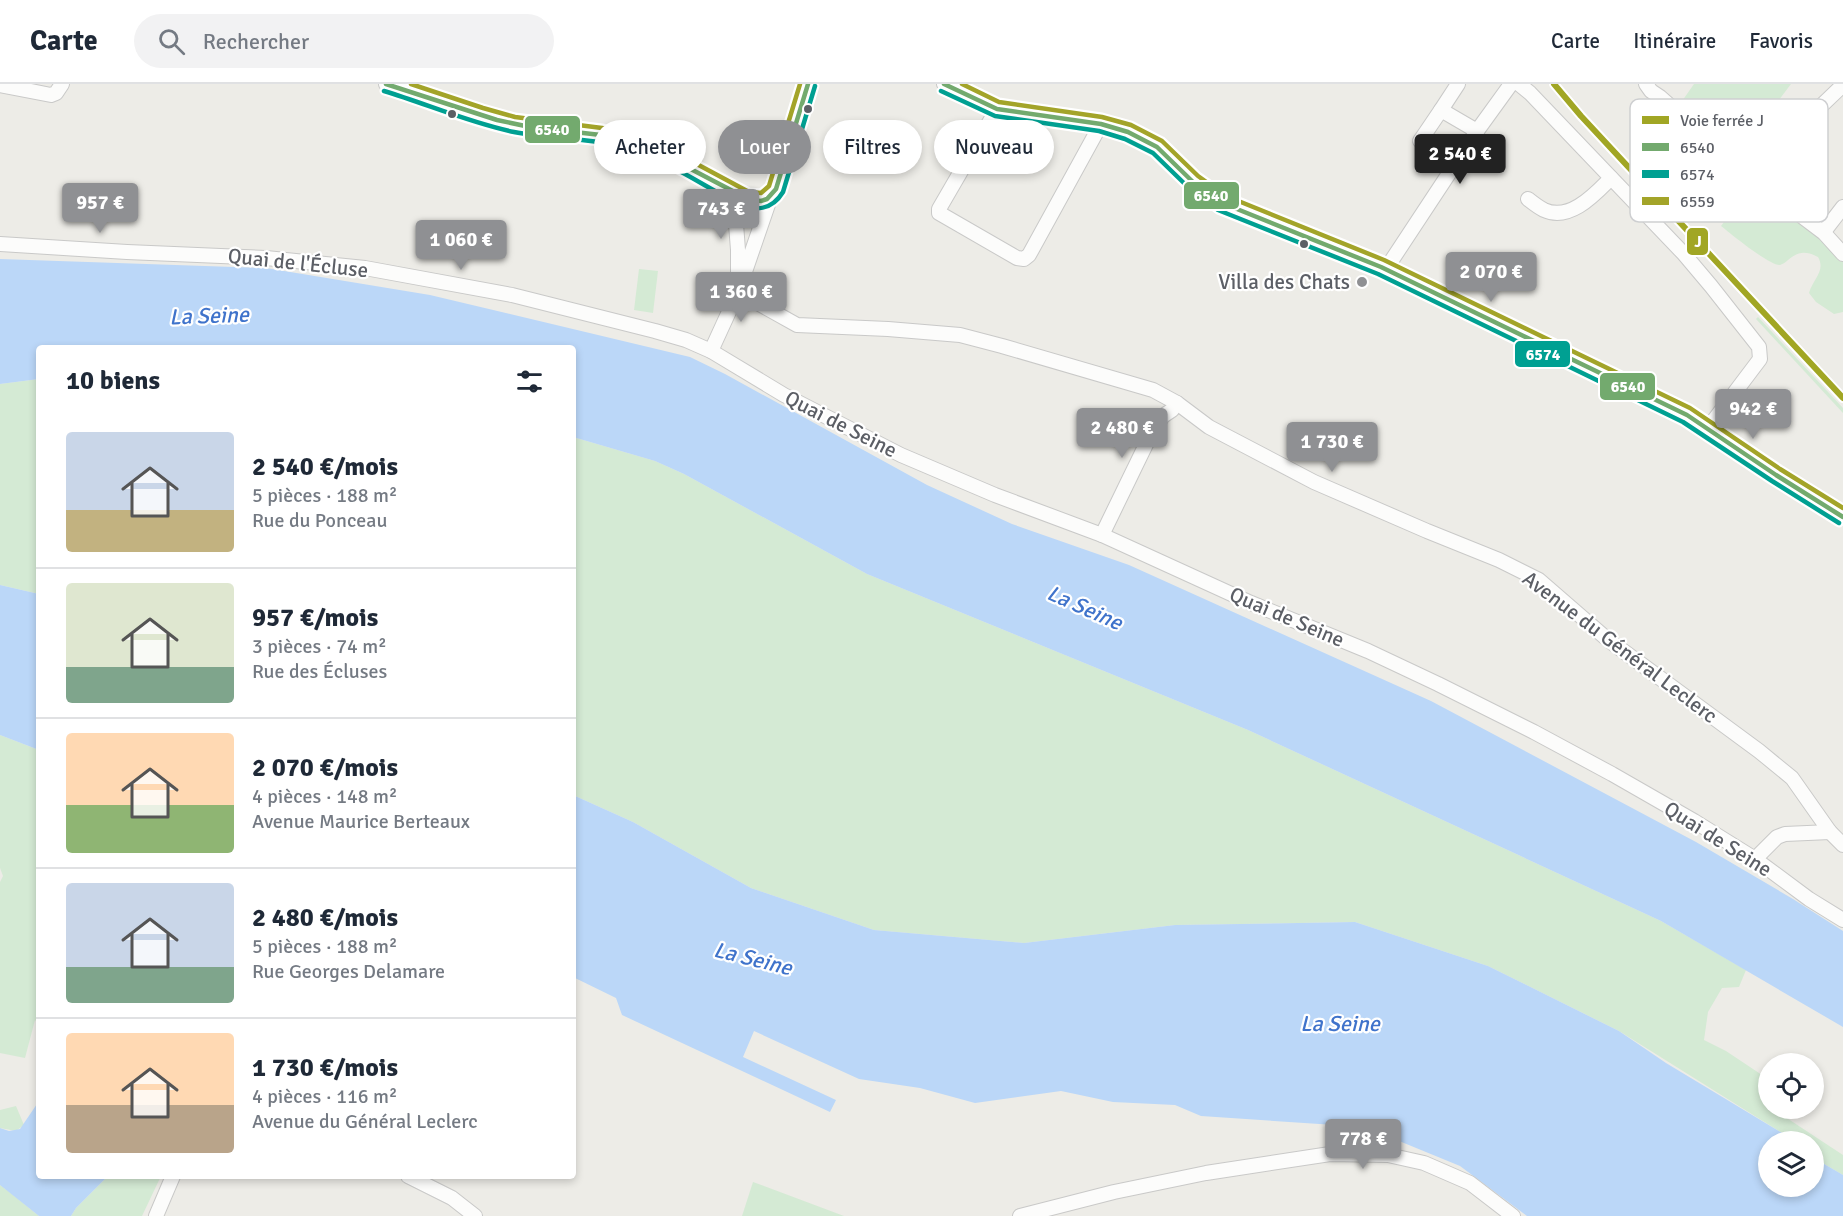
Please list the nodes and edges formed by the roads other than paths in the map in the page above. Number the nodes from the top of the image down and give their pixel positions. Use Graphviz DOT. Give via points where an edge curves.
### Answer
graph roads {
  1 [pos="62,84"];
  2 [pos="386,84"];
  3 [pos="808,84"];
  4 [pos="944,84"];
  5 [pos="1458,84"];
  6 [pos="1511,84"];
  7 [pos="1519,84"];
  8 [pos="1646,84"];
  9 [pos="0,85"];
  10 [pos="1843,85"];
  11 [pos="1662,99"];
  12 [pos="1828,99"];
  13 [pos="997,109"];
  14 [pos="1441,110"];
  15 [pos="1101,124"];
  16 [pos="1477,131"];
  17 [pos="1420,141"];
  18 [pos="1611,178"];
  19 [pos="736,194"];
  20 [pos="1630,198"];
  21 [pos="766,199"];
  22 [pos="1528,199"];
  23 [pos="1843,207"];
  24 [pos="1653,222"];
  25 [pos="1812,222"];
  26 [pos="1825,231"];
  27 [pos="1843,240"];
  28 [pos="0,244"];
  29 [pos="1843,254"];
  30 [pos="1386,269"];
  31 [pos="739,288"];
  32 [pos="711,351"];
  33 [pos="1177,403"];
  34 [pos="1708,428"];
  35 [pos="1843,517"];
  36 [pos="1102,535"];
  37 [pos="1830,832"];
  38 [pos="1843,845"];
  39 [pos="1755,859"];
  40 [pos="1843,920"];
  41 [pos="172,1179"];
  42 [pos="414,1179"];
  43 [pos="156,1216"];
  44 [pos="476,1216"];
  45 [pos="1020,1216"];
  46 [pos="1513,1216"];
  1 -- 9 [label="street" via="51,95"];
  2 -- 19 [label="street" via="487,118 635,142"];
  3 -- 21 [label="street" via="776,189"];
  4 -- 13 [label="street"];
  5 -- 14 [label="street"];
  6 -- 16 [label="street"];
  7 -- 18 [label="street"];
  8 -- 11 [label="street"];
  10 -- 12 [label="street"];
  13 -- 15 [label="street"];
  13 -- 15 [label="street" via="939,213 1017,258 1029,255"];
  14 -- 16 [label="street"];
  14 -- 17 [label="street"];
  15 -- 30 [label="street" via="1157,147 1193,182 1222,203"];
  16 -- 30 [label="street"];
  18 -- 20 [label="street"];
  18 -- 22 [label="street" via="1576,208 1546,211"];
  19 -- 21 [label="street" via="750,200"];
  19 -- 31 [label="street"];
  21 -- 31 [label="street" via="766,215"];
  23 -- 26 [label="street"];
  24 -- 34 [label="street" via="1759,347 1760,359"];
  25 -- 26 [label="street"];
  26 -- 27 [label="street"];
  26 -- 29 [label="street"];
  28 -- 32 [label="street, Quai de l'Écluse" via="266,258 365,268 512,295 656,331"];
  30 -- 34 [label="street"];
  31 -- 32 [label="street"];
  31 -- 33 [label="street, Avenue du Général Leclerc" via="797,325 960,335 1153,390"];
  32 -- 36 [label="street, Quai de Seine" via="784,395 901,455"];
  33 -- 36 [label="street" via="1153,430"];
  33 -- 37 [label="street, Avenue du Général Leclerc" via="1209,427 1314,482 1539,580 1607,639 1792,778"];
  34 -- 35 [label="street"];
  36 -- 39 [label="street, Quai de Seine" via="1449,689 1612,774"];
  37 -- 38 [label="street, Avenue du Général Leclerc"];
  37 -- 39 [label="street" via="1785,834"];
  39 -- 40 [label="street, Quai de Seine"];
  41 -- 43 [label="street"];
  42 -- 44 [label="street" via="453,1198"];
  45 -- 46 [label="street" via="1206,1173 1330,1154 1388,1155 1424,1163 1470,1183"];
}
